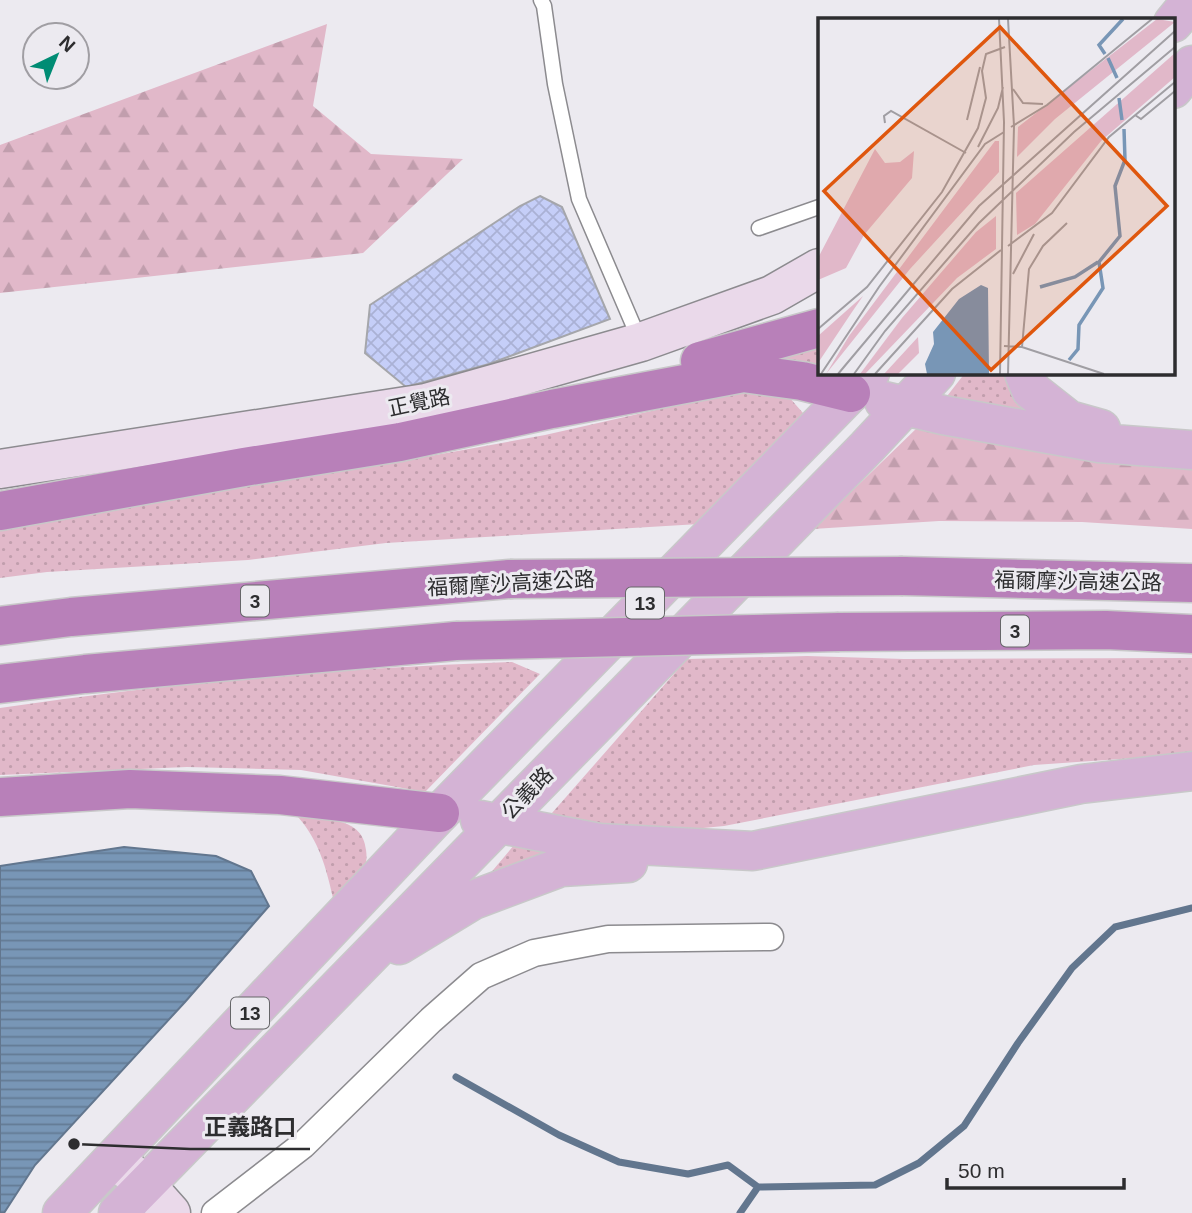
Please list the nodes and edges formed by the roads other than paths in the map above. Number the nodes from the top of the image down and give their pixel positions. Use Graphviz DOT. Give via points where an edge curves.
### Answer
graph roads {
  1 [pos="541,0"];
  2 [pos="1192,0"];
  3 [pos="1174,22"];
  4 [pos="1192,65"];
  5 [pos="1174,88"];
  6 [pos="818,207"];
  7 [pos="759,228"];
  8 [pos="818,269"];
  9 [pos="818,328"];
  10 [pos="641,342"];
  11 [pos="935,374"];
  12 [pos="1024,374"];
  13 [pos="861,383"];
  14 [pos="906,406"];
  15 [pos="552,410"];
  16 [pos="1192,448"];
  17 [pos="0,469"];
  18 [pos="0,511"];
  19 [pos="1192,583"];
  20 [pos="0,626"];
  21 [pos="1192,634"];
  22 [pos="0,684"];
  23 [pos="1192,771"];
  24 [pos="0,797"];
  25 [pos="440,813"];
  26 [pos="498,823"];
  27 [pos="738,850"];
  28 [pos="770,937"];
  29 [pos="355,971"];
  30 [pos="114,1159"];
  31 [pos="146,1185"];
  32 [pos="62,1213"];
  33 [pos="118,1213"];
  34 [pos="171,1213"];
  35 [pos="215,1213"];
  1 -- 10 [label="lane" via="579,199"];
  2 -- 3 [label="main road"];
  4 -- 5 [label="main road"];
  6 -- 7 [label="lane"];
  8 -- 10 [label="street, 正覺路" via="772,295"];
  9 -- 15 [label="highway"];
  10 -- 17 [label="street, 正覺路" via="426,403"];
  11 -- 14 [label="main road, 公義路 / 13"];
  12 -- 16 [label="main road" via="1031,390 1069,420"];
  13 -- 14 [label="main road"];
  13 -- 15 [label="highway" via="743,373"];
  13 -- 25 [label="main road, 13"];
  14 -- 16 [label="main road" via="1099,443"];
  14 -- 26 [label="main road, 公義路 / 13"];
  15 -- 18 [label="highway" via="400,442"];
  19 -- 20 [label="highway, 福爾摩沙高速公路 / 3, bridge" via="903,576 510,579"];
  21 -- 22 [label="highway, 3, bridge" via="1106,630 839,632 456,641"];
  23 -- 27 [label="main road" via="1082,784 753,851"];
  24 -- 25 [label="highway" via="130,789 280,795"];
  25 -- 26 [label="main road"];
  25 -- 30 [label="main road, 13"];
  26 -- 27 [label="main road" via="598,843"];
  26 -- 29 [label="main road, 公義路 / 13"];
  27 -- 29 [label="main road" via="561,867 473,900"];
  28 -- 35 [label="street" via="608,939 534,953 481,976 303,1145"];
  29 -- 31 [label="main road, 公義路 / 13"];
  30 -- 31 [label="street"];
  30 -- 32 [label="main road, 13"];
  31 -- 33 [label="main road, 公義路 / 13"];
  31 -- 34 [label="street"];
}
